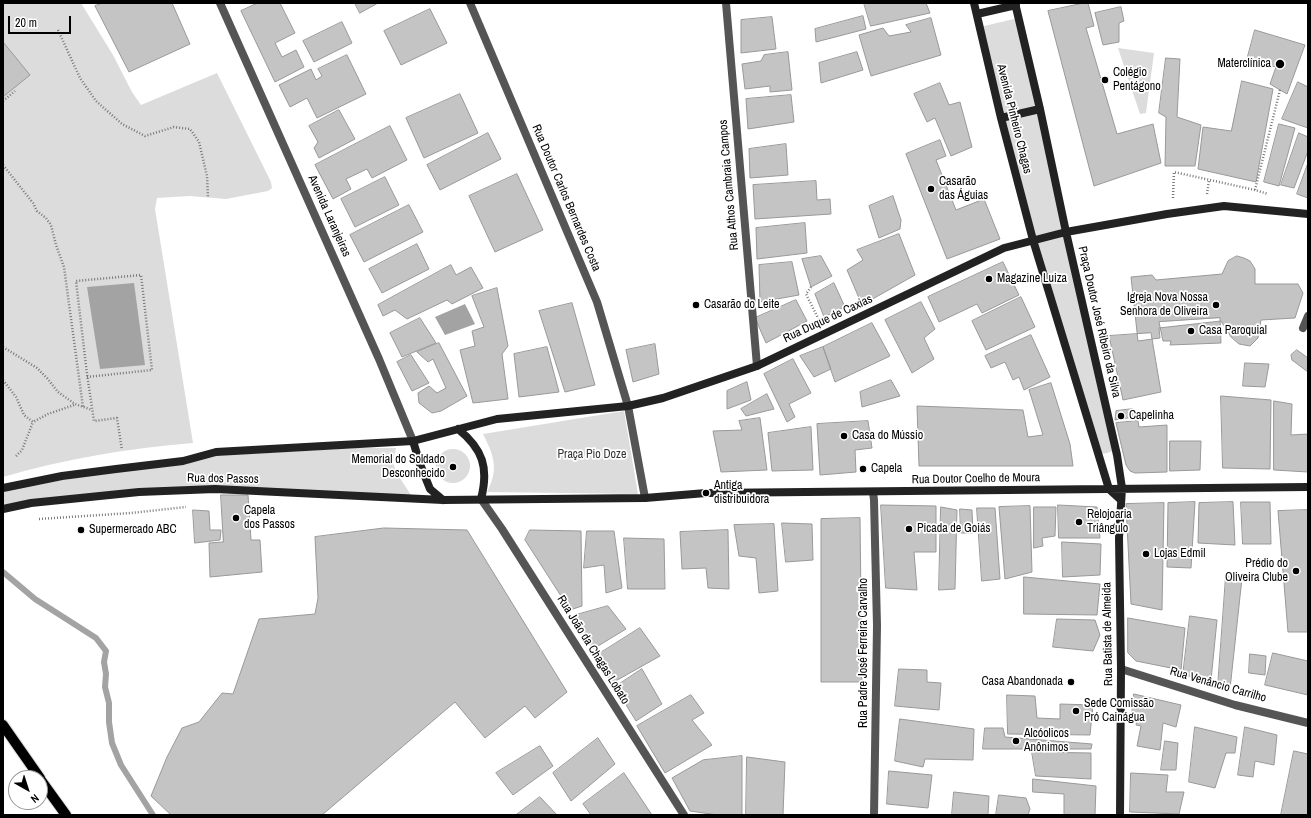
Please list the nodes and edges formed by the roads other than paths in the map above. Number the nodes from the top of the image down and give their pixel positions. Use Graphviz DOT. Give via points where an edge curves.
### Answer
graph roads {
  1 [pos="220,3"];
  2 [pos="470,3"];
  3 [pos="726,3"];
  4 [pos="974,3"];
  5 [pos="1016,4"];
  6 [pos="977,14"];
  7 [pos="1040,109"];
  8 [pos="1001,118"];
  9 [pos="1308,214"];
  10 [pos="1066,232"];
  11 [pos="1033,240"];
  12 [pos="1308,316"];
  13 [pos="1303,328"];
  14 [pos="757,366"];
  15 [pos="628,406"];
  16 [pos="458,429"];
  17 [pos="413,440"];
  18 [pos="1308,487"];
  19 [pos="3,488"];
  20 [pos="1122,488"];
  21 [pos="1109,489"];
  22 [pos="872,492"];
  23 [pos="645,498"];
  24 [pos="481,499"];
  25 [pos="443,500"];
  26 [pos="1120,500"];
  27 [pos="3,509"];
  28 [pos="1121,669"];
  29 [pos="1308,723"];
  30 [pos="3,725"];
  31 [pos="34,770"];
  32 [pos="48,789"];
  33 [pos="66,815"];
  34 [pos="684,815"];
  35 [pos="874,815"];
  36 [pos="1120,815"];
  1 -- 17 [label="street, Avenida Laranjeiras"];
  2 -- 15 [label="street, Rua Doutor Carlos Bernardes Costa" via="597,302"];
  3 -- 14 [label="street, Rua Athos Cambraia Campos"];
  4 -- 6 [label="street, Avenida Pinheiro Chagas"];
  5 -- 6 [label="street"];
  5 -- 7 [label="street, Avenida Pinheiro Chagas"];
  6 -- 8 [label="street, Avenida Pinheiro Chagas"];
  7 -- 8 [label="street"];
  7 -- 10 [label="street, Avenida Pinheiro Chagas"];
  8 -- 11 [label="street, Avenida Pinheiro Chagas"];
  9 -- 10 [label="street, Rua Duque de Caxias" via="1224,206"];
  10 -- 11 [label="street, Rua Duque de Caxias"];
  10 -- 20 [label="street, Praça Doutor José Ribeiro da Silva" via="1117,455"];
  11 -- 14 [label="street, Rua Duque de Caxias" via="1004,248"];
  11 -- 21 [label="street"];
  12 -- 13 [label="street"];
  14 -- 15 [label="street, Rua Duque de Caxias" via="663,398"];
  15 -- 16 [label="street" via="496,419"];
  15 -- 23 [label="street"];
  16 -- 17 [label="street"];
  16 -- 24 [label="street" via="471,441 484,462 485,485"];
  17 -- 19 [label="street, Rua dos Passos" via="216,452 183,461 62,476"];
  17 -- 25 [label="street" via="430,489"];
  18 -- 20 [label="street, Rua Doutor Coelho de Moura"];
  20 -- 21 [label="street, Rua Doutor Coelho de Moura"];
  20 -- 26 [label="street, Rua Batista de Almeida"];
  21 -- 22 [label="street, Rua Doutor Coelho de Moura"];
  21 -- 26 [label="street"];
  22 -- 23 [label="street, Rua Doutor Coelho de Moura" via="706,493"];
  22 -- 35 [label="street, Rua Padre José Ferreira Carvalho" via="877,626"];
  23 -- 24 [label="street"];
  24 -- 25 [label="street"];
  24 -- 34 [label="street, Rua João da Chagas Lobato"];
  25 -- 27 [label="street, Rua dos Passos" via="215,489 139,492 31,503"];
  26 -- 28 [label="street, Rua Batista de Almeida"];
  28 -- 29 [label="street, Rua Venâncio Carrilho" via="1235,705"];
  28 -- 36 [label="street, Rua Batista de Almeida"];
  30 -- 31 [label="main road"];
  32 -- 33 [label="main road"];
}
